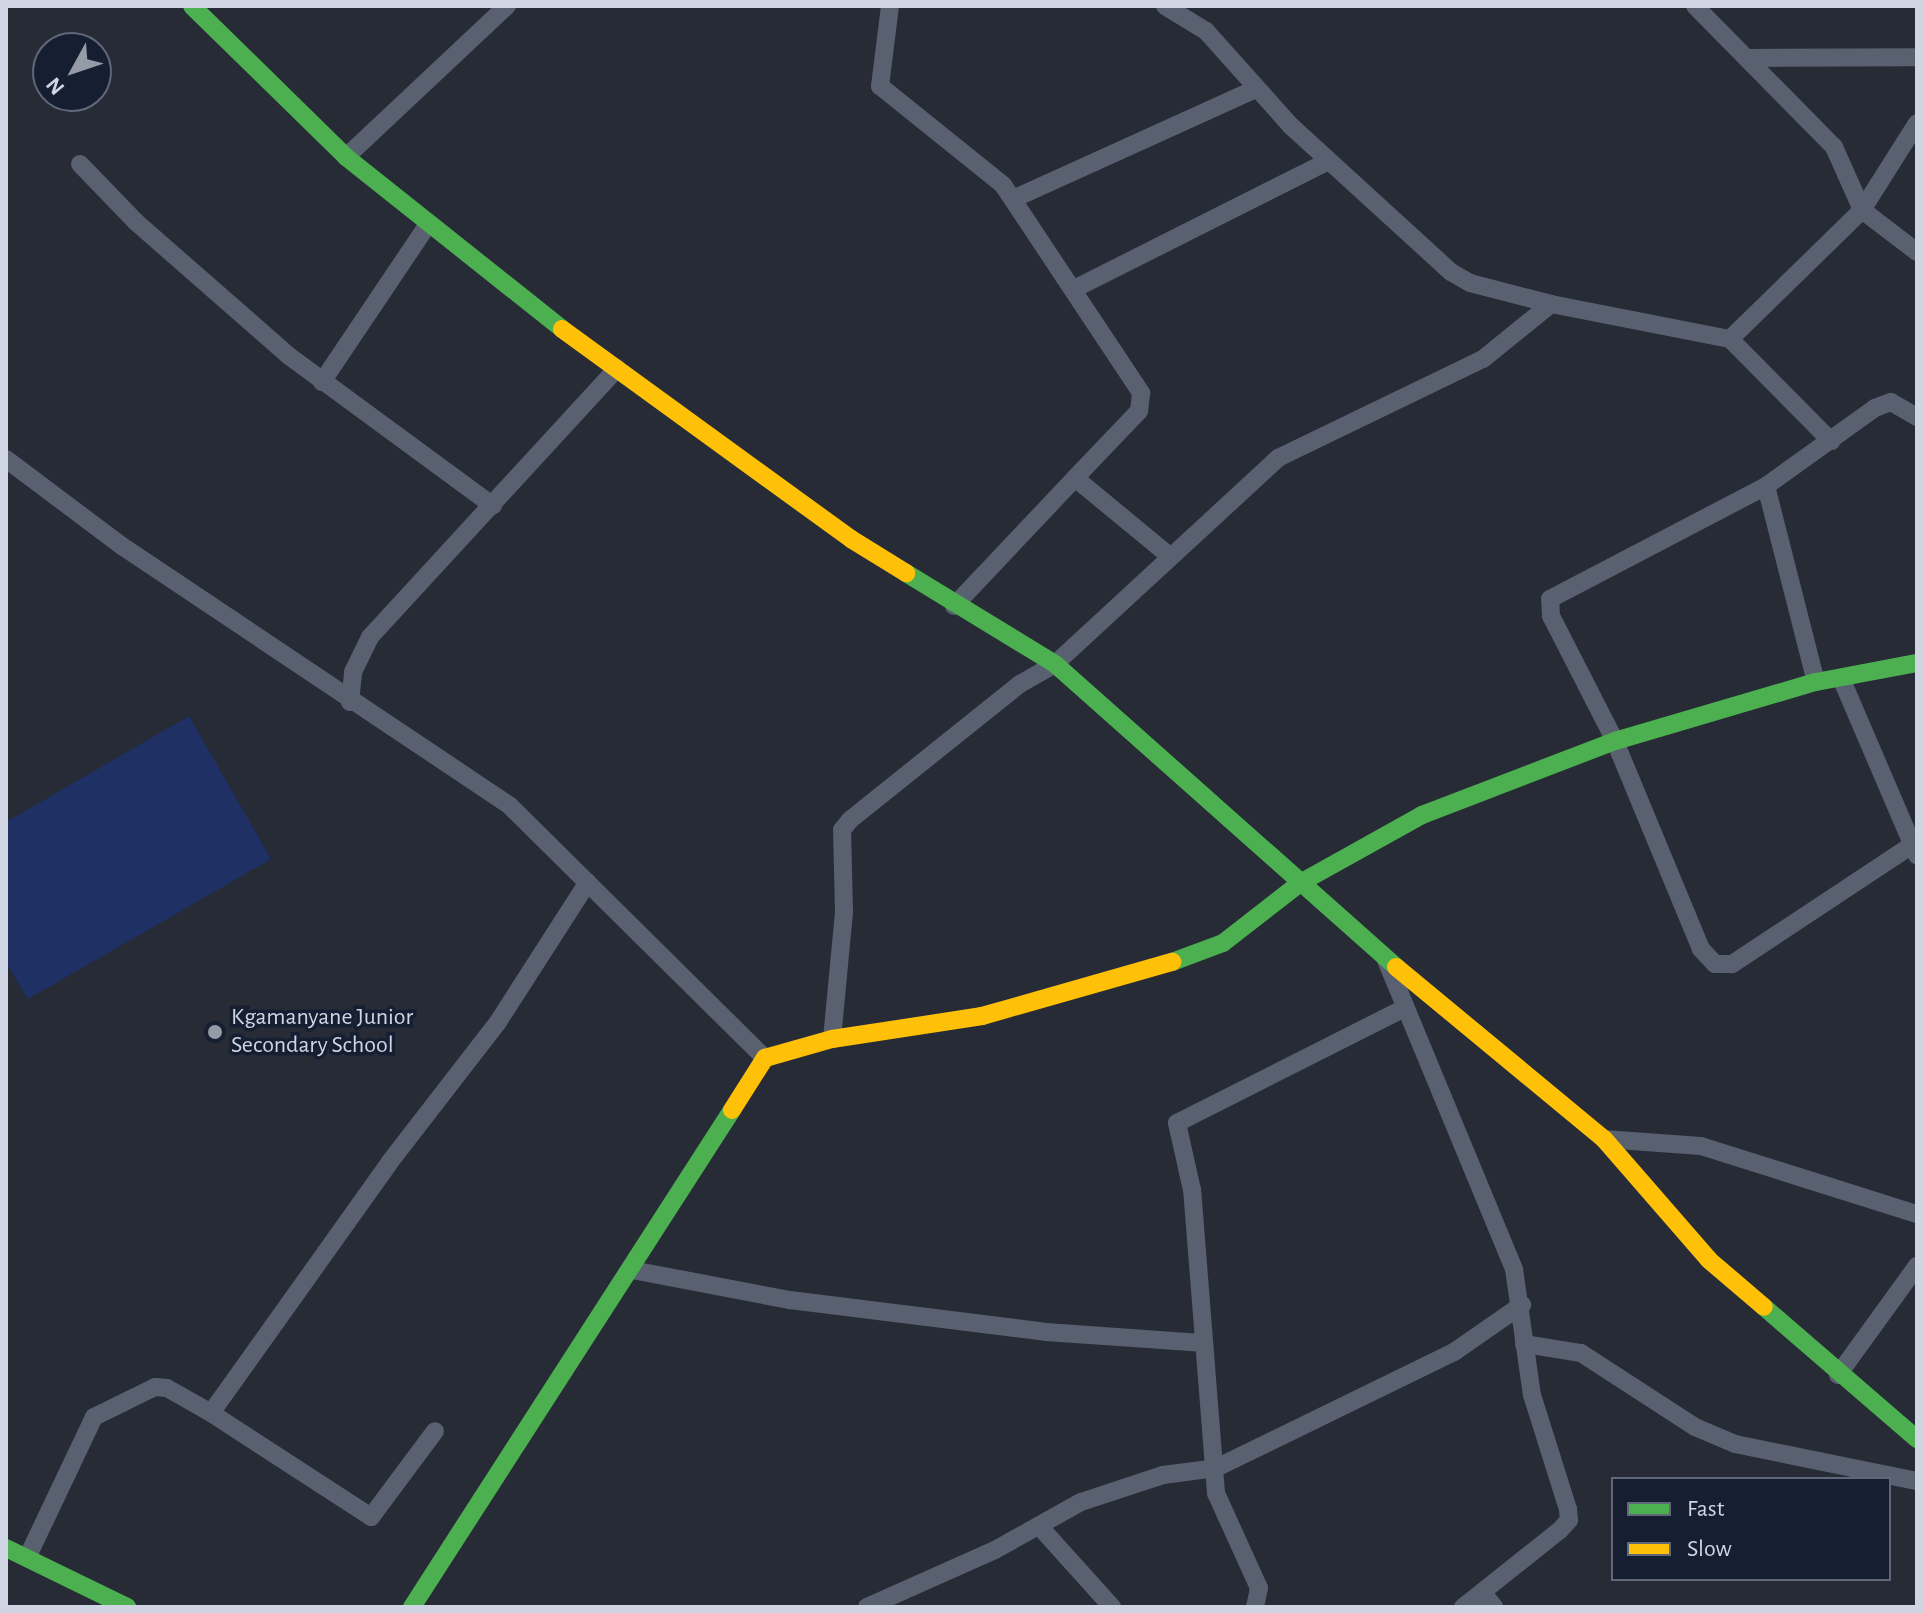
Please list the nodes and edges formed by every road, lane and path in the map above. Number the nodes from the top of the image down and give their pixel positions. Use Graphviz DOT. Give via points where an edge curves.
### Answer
graph roads {
  1 [pos="192,6"];
  2 [pos="507,6"];
  3 [pos="890,6"];
  4 [pos="1165,6"];
  5 [pos="1695,6"];
  6 [pos="1917,57"];
  7 [pos="1750,58"];
  8 [pos="1256,89"];
  9 [pos="1917,123"];
  10 [pos="346,157"];
  11 [pos="1329,161"];
  12 [pos="80,164"];
  13 [pos="1013,199"];
  14 [pos="1862,210"];
  15 [pos="426,227"];
  16 [pos="1917,252"];
  17 [pos="1074,289"];
  18 [pos="1551,304"];
  19 [pos="1730,339"];
  20 [pos="617,368"];
  21 [pos="322,382"];
  22 [pos="1917,417"];
  23 [pos="1831,441"];
  24 [pos="6,459"];
  25 [pos="1075,478"];
  26 [pos="1766,486"];
  27 [pos="493,506"];
  28 [pos="1171,557"];
  29 [pos="954,606"];
  30 [pos="1917,663"];
  31 [pos="1055,664"];
  32 [pos="1841,678"];
  33 [pos="1816,682"];
  34 [pos="350,702"];
  35 [pos="1615,741"];
  36 [pos="1914,850"];
  37 [pos="588,882"];
  38 [pos="1300,883"];
  39 [pos="1384,956"];
  40 [pos="1405,1008"];
  41 [pos="832,1039"];
  42 [pos="765,1058"];
  43 [pos="1604,1139"];
  44 [pos="1917,1214"];
  45 [pos="1917,1266"];
  46 [pos="632,1270"];
  47 [pos="1522,1305"];
  48 [pos="1202,1343"];
  49 [pos="1524,1344"];
  50 [pos="1838,1375"];
  51 [pos="1879,1408"];
  52 [pos="211,1413"];
  53 [pos="435,1431"];
  54 [pos="1917,1439"];
  55 [pos="1917,1456"];
  56 [pos="1216,1468"];
  57 [pos="1917,1481"];
  58 [pos="1040,1527"];
  59 [pos="6,1548"];
  60 [pos="28,1556"];
  61 [pos="1482,1592"];
  62 [pos="127,1607"];
  63 [pos="412,1607"];
  64 [pos="867,1607"];
  65 [pos="1112,1607"];
  66 [pos="1255,1607"];
  67 [pos="1463,1607"];
  68 [pos="1494,1607"];
  1 -- 10 [label="street"];
  2 -- 10 [label="street"];
  3 -- 13 [label="street" via="880,86 978,159"];
  4 -- 8 [label="street" via="1206,31"];
  5 -- 7 [label="street"];
  6 -- 7 [label="street"];
  7 -- 14 [label="street" via="1834,147"];
  8 -- 11 [label="street"];
  8 -- 13 [label="street"];
  9 -- 14 [label="street"];
  10 -- 15 [label="street"];
  11 -- 17 [label="street"];
  11 -- 18 [label="street" via="1451,272 1470,283"];
  12 -- 21 [label="street" via="136,222"];
  13 -- 17 [label="street"];
  14 -- 16 [label="street"];
  14 -- 19 [label="street"];
  15 -- 20 [label="street"];
  15 -- 21 [label="street"];
  17 -- 25 [label="street" via="1142,402"];
  18 -- 19 [label="street"];
  18 -- 28 [label="street" via="1483,359 1278,458"];
  19 -- 23 [label="street"];
  20 -- 27 [label="street"];
  20 -- 29 [label="street" via="851,539"];
  21 -- 27 [label="street"];
  22 -- 23 [label="street" via="1891,402"];
  23 -- 26 [label="street"];
  24 -- 34 [label="street" via="122,546"];
  25 -- 28 [label="street"];
  25 -- 29 [label="street"];
  26 -- 33 [label="street"];
  26 -- 35 [label="street" via="1550,599 1551,616"];
  27 -- 34 [label="street" via="370,637 353,672"];
  28 -- 31 [label="street"];
  29 -- 31 [label="street"];
  30 -- 32 [label="street"];
  31 -- 38 [label="street"];
  31 -- 41 [label="street" via="1020,684 842,830 844,911"];
  32 -- 33 [label="street"];
  32 -- 36 [label="street"];
  33 -- 35 [label="street"];
  34 -- 37 [label="street" via="509,805"];
  35 -- 36 [label="street" via="1701,949 1715,964 1732,964"];
  35 -- 38 [label="street" via="1422,815"];
  37 -- 42 [label="street"];
  37 -- 52 [label="street" via="498,1022 389,1163"];
  38 -- 39 [label="street"];
  38 -- 41 [label="street" via="1223,943 1185,958 982,1016"];
  39 -- 40 [label="street"];
  39 -- 43 [label="street"];
  40 -- 47 [label="street" via="1514,1269"];
  40 -- 48 [label="street" via="1177,1123 1192,1190"];
  41 -- 42 [label="street"];
  42 -- 46 [label="street"];
  43 -- 44 [label="street" via="1701,1146"];
  43 -- 50 [label="street" via="1709,1260"];
  45 -- 50 [label="street"];
  46 -- 48 [label="street" via="790,1300 1046,1332"];
  46 -- 63 [label="street"];
  47 -- 49 [label="street"];
  47 -- 56 [label="street" via="1454,1352"];
  48 -- 56 [label="street"];
  49 -- 57 [label="street" via="1581,1353 1695,1427 1735,1444"];
  49 -- 61 [label="street" via="1532,1395 1569,1520"];
  50 -- 51 [label="street"];
  51 -- 54 [label="street"];
  51 -- 55 [label="street"];
  52 -- 53 [label="street" via="366,1516 375,1514"];
  52 -- 60 [label="street" via="167,1388 155,1387 94,1417"];
  56 -- 58 [label="street" via="1122,1486"];
  56 -- 66 [label="street" via="1220,1512 1259,1588"];
  58 -- 64 [label="street"];
  58 -- 65 [label="street"];
  59 -- 60 [label="street"];
  60 -- 62 [label="street"];
  61 -- 67 [label="street"];
  61 -- 68 [label="street"];
}
